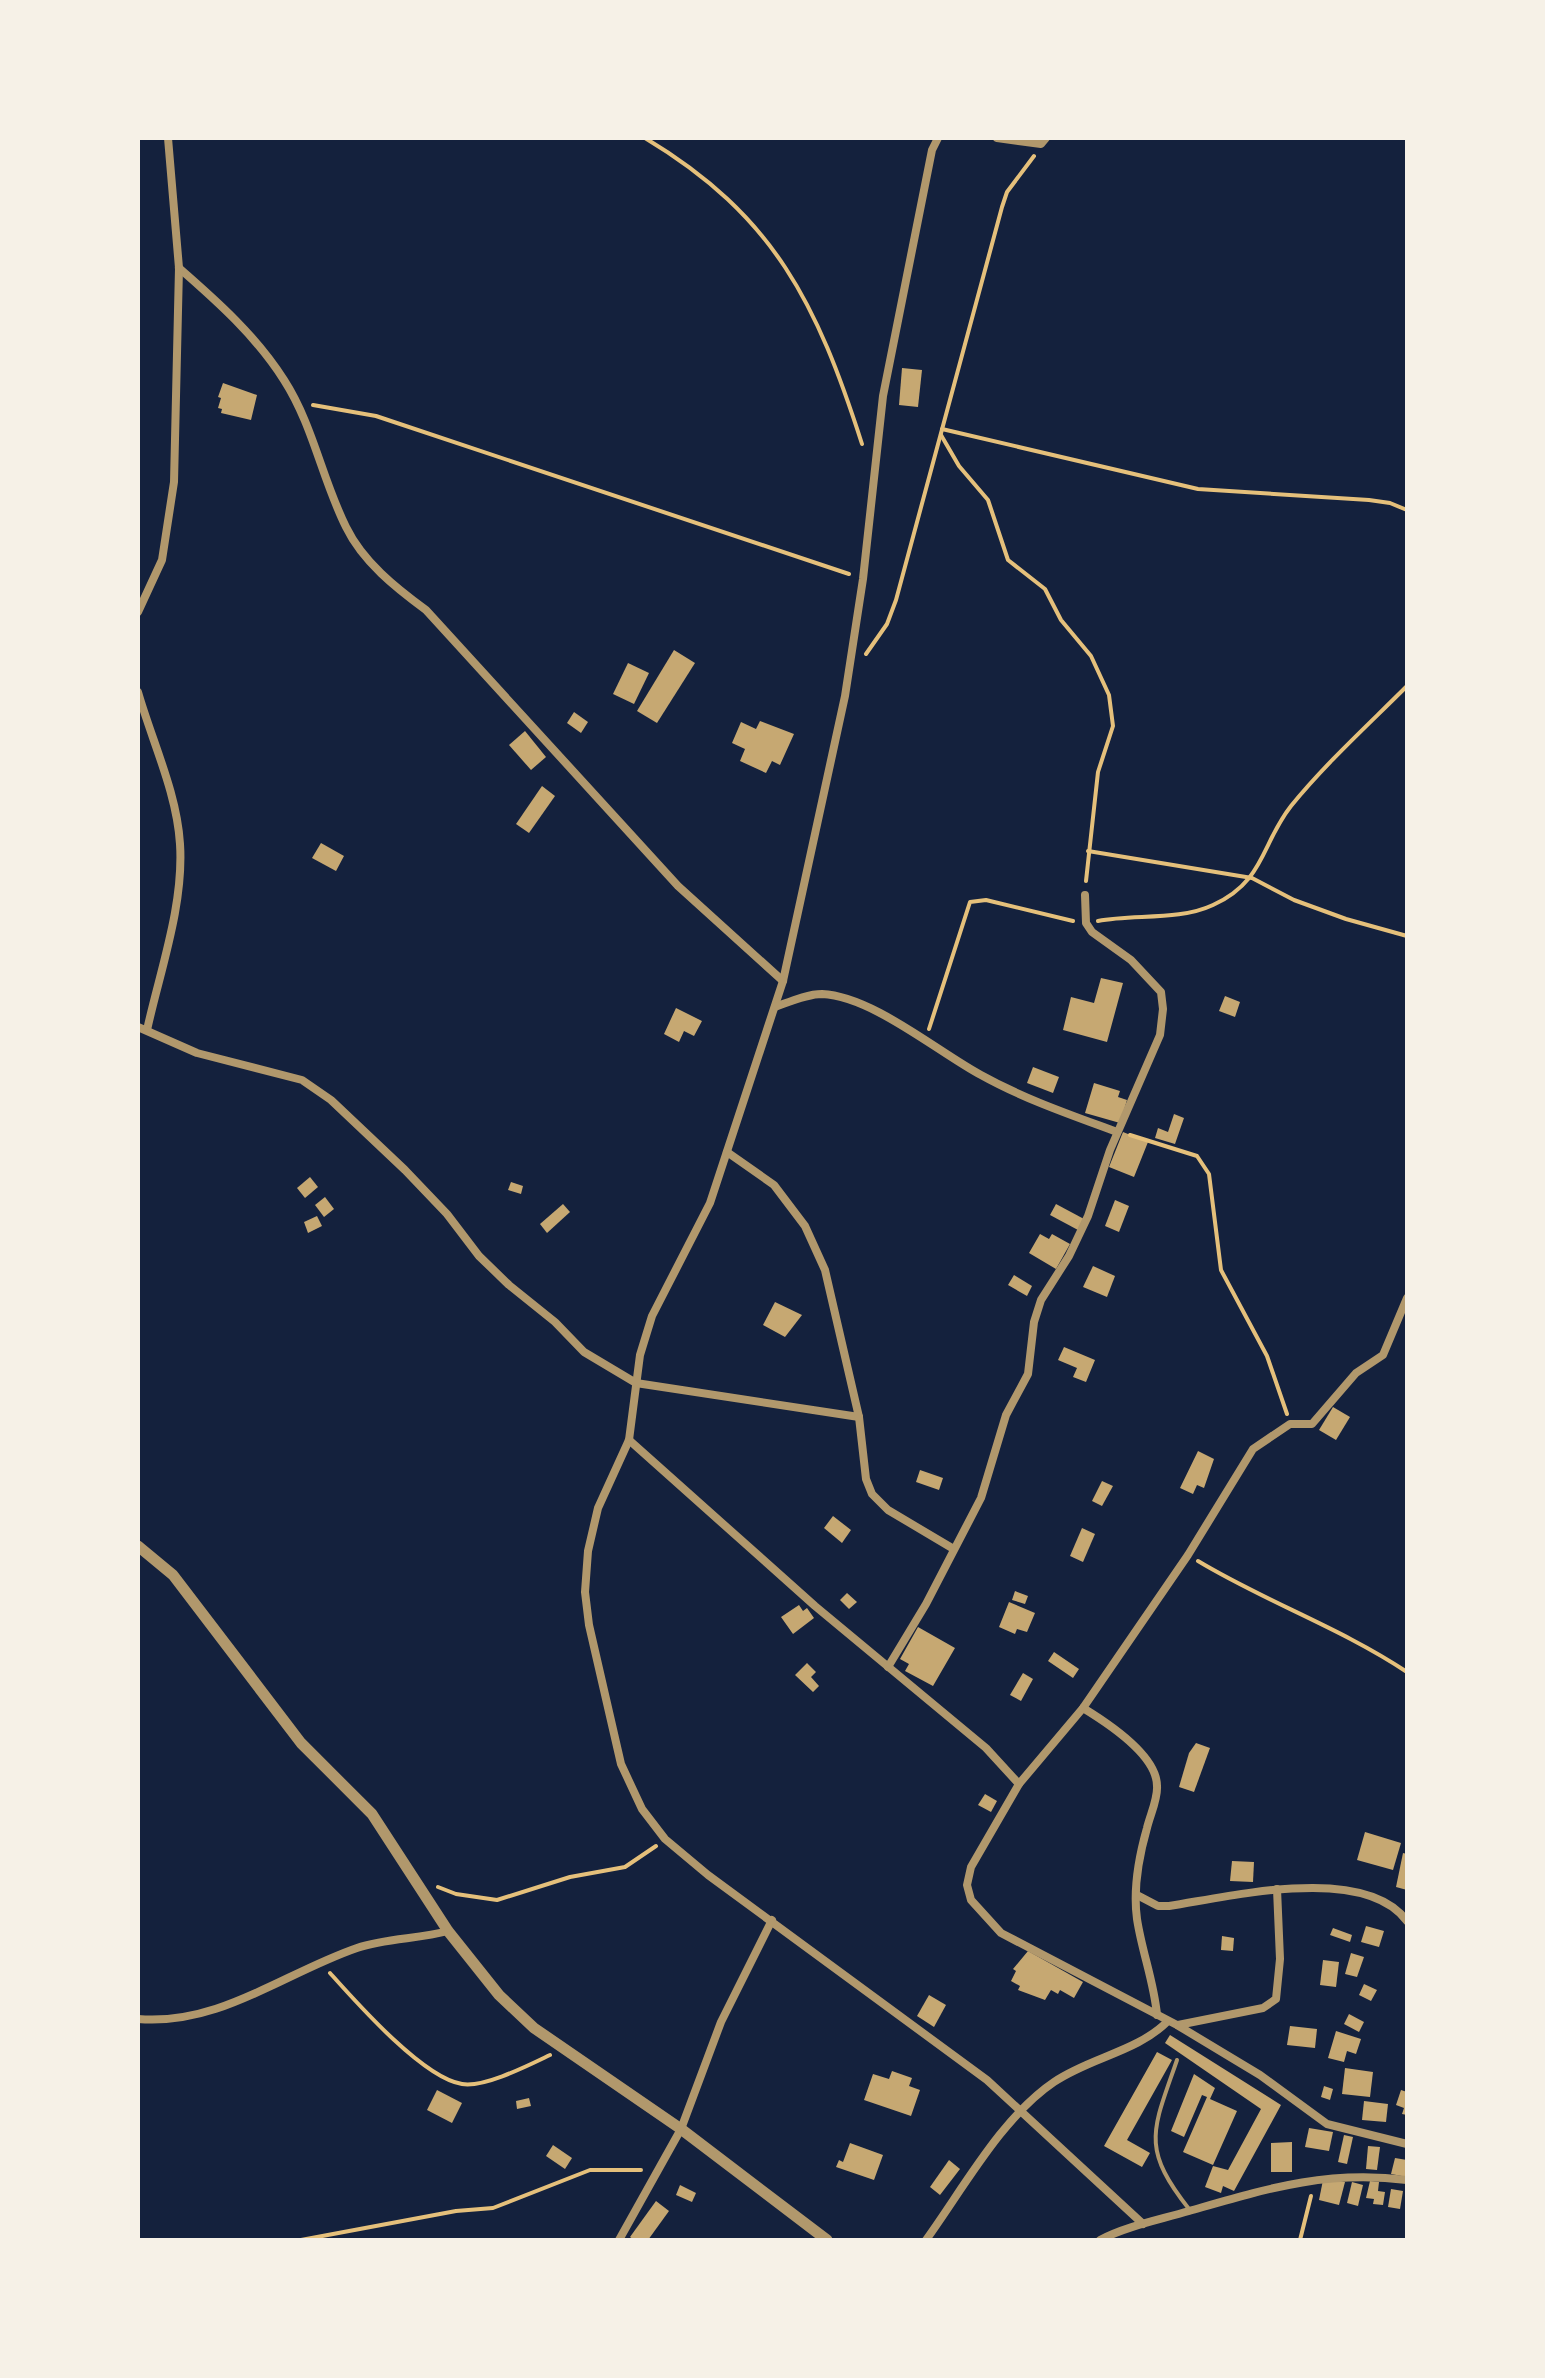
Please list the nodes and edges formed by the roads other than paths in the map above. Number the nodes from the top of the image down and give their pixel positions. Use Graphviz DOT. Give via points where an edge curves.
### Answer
graph roads {
  1 [pos="168,138"];
  2 [pos="938,138"];
  3 [pos="997,138"];
  4 [pos="1044,141"];
  5 [pos="179,268"];
  6 [pos="138,612"];
  7 [pos="138,692"];
  8 [pos="1085,895"];
  9 [pos="783,981"];
  10 [pos="775,1007"];
  11 [pos="142,1029"];
  12 [pos="1117,1132"];
  13 [pos="727,1152"];
  14 [pos="1407,1298"];
  15 [pos="636,1383"];
  16 [pos="859,1417"];
  17 [pos="629,1440"];
  18 [pos="138,1546"];
  19 [pos="952,1548"];
  20 [pos="888,1667"];
  21 [pos="1083,1708"];
  22 [pos="1019,1784"];
  23 [pos="1277,1889"];
  24 [pos="1137,1895"];
  25 [pos="772,1920"];
  26 [pos="1407,1921"];
  27 [pos="448,1931"];
  28 [pos="1157,2015"];
  29 [pos="138,2019"];
  30 [pos="1168,2021"];
  31 [pos="1177,2025"];
  32 [pos="1177,2060"];
  33 [pos="1021,2109"];
  34 [pos="681,2129"];
  35 [pos="1407,2144"];
  36 [pos="1407,2180"];
  37 [pos="1191,2211"];
  38 [pos="1143,2224"];
  39 [pos="619,2240"];
  40 [pos="827,2240"];
  41 [pos="926,2240"];
  42 [pos="1100,2240"];
  1 -- 5 [label="street"];
  2 -- 9 [label="street" via="902,293 872,473 845,696"];
  3 -- 4 [label="street"];
  5 -- 6 [label="street" via="170,525 162,560"];
  5 -- 9 [label="street" via="250,335 296,402 346,527 362,552 426,610 678,886"];
  7 -- 11 [label="street" via="180,842 180,870"];
  8 -- 12 [label="street" via="1086,923 1092,932 1161,992 1160,1035"];
  9 -- 10 [label="street"];
  10 -- 12 [label="street" via="822,994 844,999 926,1038 1020,1095"];
  10 -- 13 [label="street"];
  11 -- 15 [label="street" via="197,1053 302,1080 331,1100 416,1181 509,1285 584,1352"];
  12 -- 19 [label="street" via="1088,1216 1041,1300 1028,1374 1006,1415 981,1498"];
  13 -- 15 [label="street" via="692,1243 652,1316"];
  13 -- 16 [label="street" via="774,1185 805,1226 825,1270"];
  14 -- 21 [label="street" via="1383,1355 1356,1373 1312,1424 1290,1424 1253,1449"];
  15 -- 16 [label="street"];
  15 -- 17 [label="street"];
  16 -- 19 [label="street" via="872,1494 912,1526"];
  17 -- 20 [label="street"];
  17 -- 25 [label="street" via="598,1508 585,1592 621,1764 642,1809 665,1839"];
  18 -- 27 [label="street" via="173,1575 266,1702 372,1814"];
  19 -- 20 [label="street" via="939,1581"];
  20 -- 22 [label="street" via="986,1748"];
  21 -- 22 [label="street"];
  21 -- 24 [label="street" via="1128,1740 1158,1786"];
  22 -- 28 [label="street" via="971,1867 971,1900 1001,1933"];
  23 -- 24 [label="street" via="1169,1906"];
  23 -- 26 [label="street" via="1351,1892 1382,1902"];
  23 -- 31 [label="street" via="1276,1999 1263,2008"];
  24 -- 28 [label="street"];
  25 -- 33 [label="street"];
  25 -- 34 [label="street" via="721,2022"];
  27 -- 29 [label="street" via="362,1946 213,2011 181,2020"];
  27 -- 34 [label="street" via="499,1995 563,2049"];
  28 -- 30 [label="street"];
  30 -- 31 [label="street"];
  30 -- 33 [label="street" via="1145,2041 1055,2081"];
  31 -- 35 [label="street" via="1327,2124"];
  32 -- 37 [label="lane" via="1155,2139 1159,2165"];
  33 -- 38 [label="street"];
  33 -- 41 [label="street"];
  34 -- 39 [label="street"];
  34 -- 40 [label="street"];
  36 -- 37 [label="street" via="1315,2178"];
  37 -- 38 [label="street"];
  38 -- 42 [label="street"];
}
